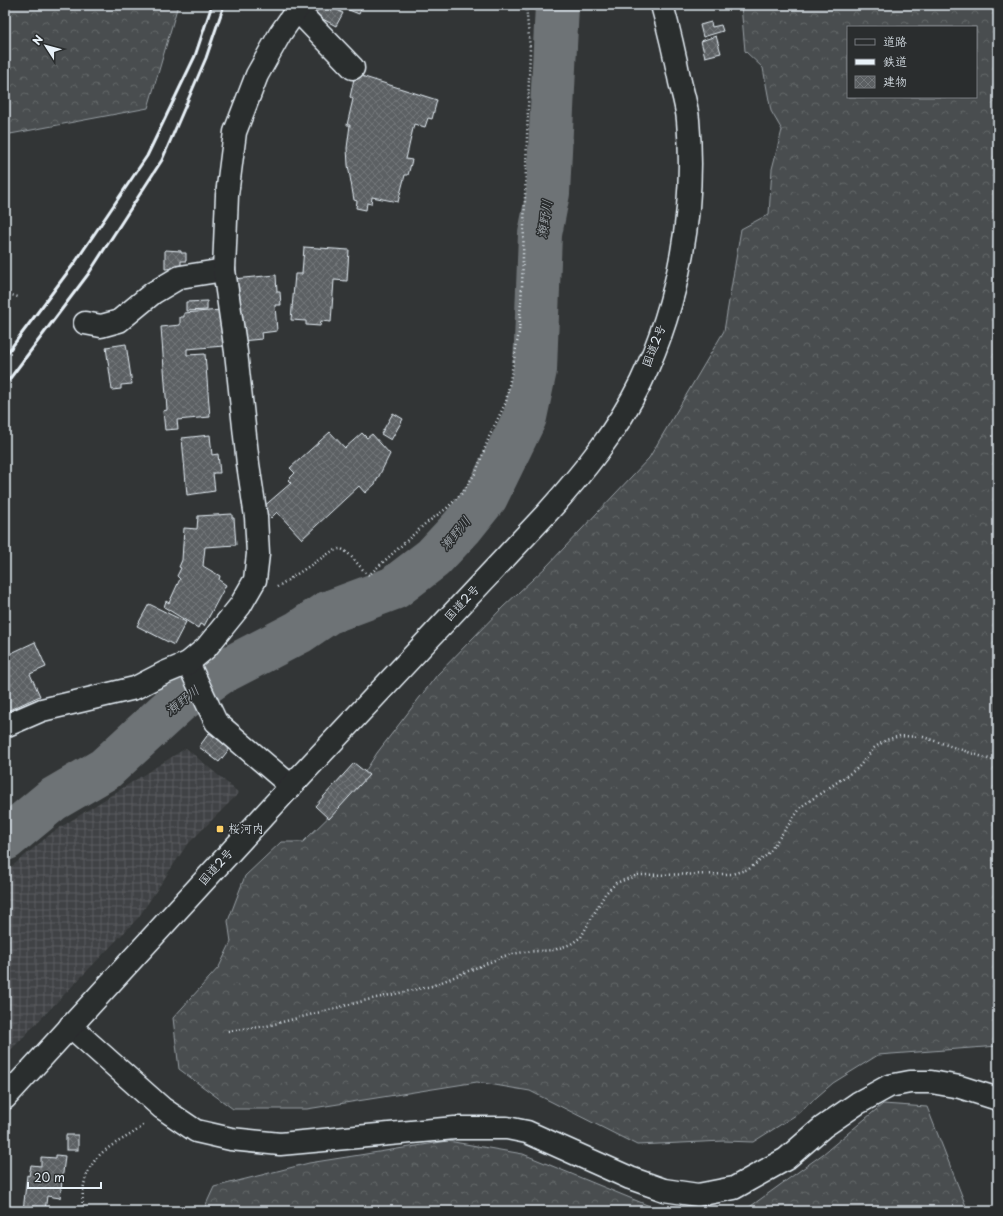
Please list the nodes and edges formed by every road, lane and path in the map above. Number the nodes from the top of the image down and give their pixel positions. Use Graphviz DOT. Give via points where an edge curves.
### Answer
graph roads {
  1 [pos="526,5"];
  2 [pos="662,5"];
  3 [pos="298,8"];
  4 [pos="353,68"];
  5 [pos="224,270"];
  6 [pos="5,293"];
  7 [pos="18,297"];
  8 [pos="85,323"];
  9 [pos="246,595"];
  10 [pos="191,670"];
  11 [pos="5,726"];
  12 [pos="998,762"];
  13 [pos="291,786"];
  14 [pos="70,1026"];
  15 [pos="228,1031"];
  16 [pos="5,1098"];
  17 [pos="998,1099"];
  18 [pos="162,1108"];
  19 [pos="83,1211"];
  1 -- 9 [label="path" via="530,49 529,114 519,332 506,402 476,472 462,493 447,508 425,524 369,575 362,571 345,550 340,549 262,595"];
  2 -- 13 [label="main road, 国道2号" via="688,119 690,177 686,225 676,286 641,382 584,472"];
  3 -- 4 [label="main road"];
  3 -- 5 [label="main road" via="257,75 235,132 226,195"];
  5 -- 8 [label="main road" via="180,277 153,293 119,321 101,326"];
  5 -- 9 [label="main road" via="256,517 258,554 255,580"];
  6 -- 7 [label="path"];
  9 -- 10 [label="main road"];
  10 -- 11 [label="main road" via="164,673 135,688 42,710"];
  10 -- 13 [label="main road" via="216,722"];
  12 -- 15 [label="path" via="924,737 900,736 886,740 874,748 858,768 802,806 767,855 749,869 732,874 638,875 616,883 605,894 581,937 571,944 554,950 507,955 432,986 268,1026"];
  13 -- 14 [label="main road, 国道2号"];
  14 -- 16 [label="main road, 国道2号"];
  14 -- 18 [label="main road"];
  17 -- 18 [label="main road" via="960,1087 931,1082 889,1086 823,1127 786,1159 734,1188 698,1195 664,1190 630,1178 527,1132 507,1128 455,1128 280,1144 231,1140 196,1131"];
  18 -- 19 [label="path" via="125,1139 103,1152 92,1165 82,1192"];
}
